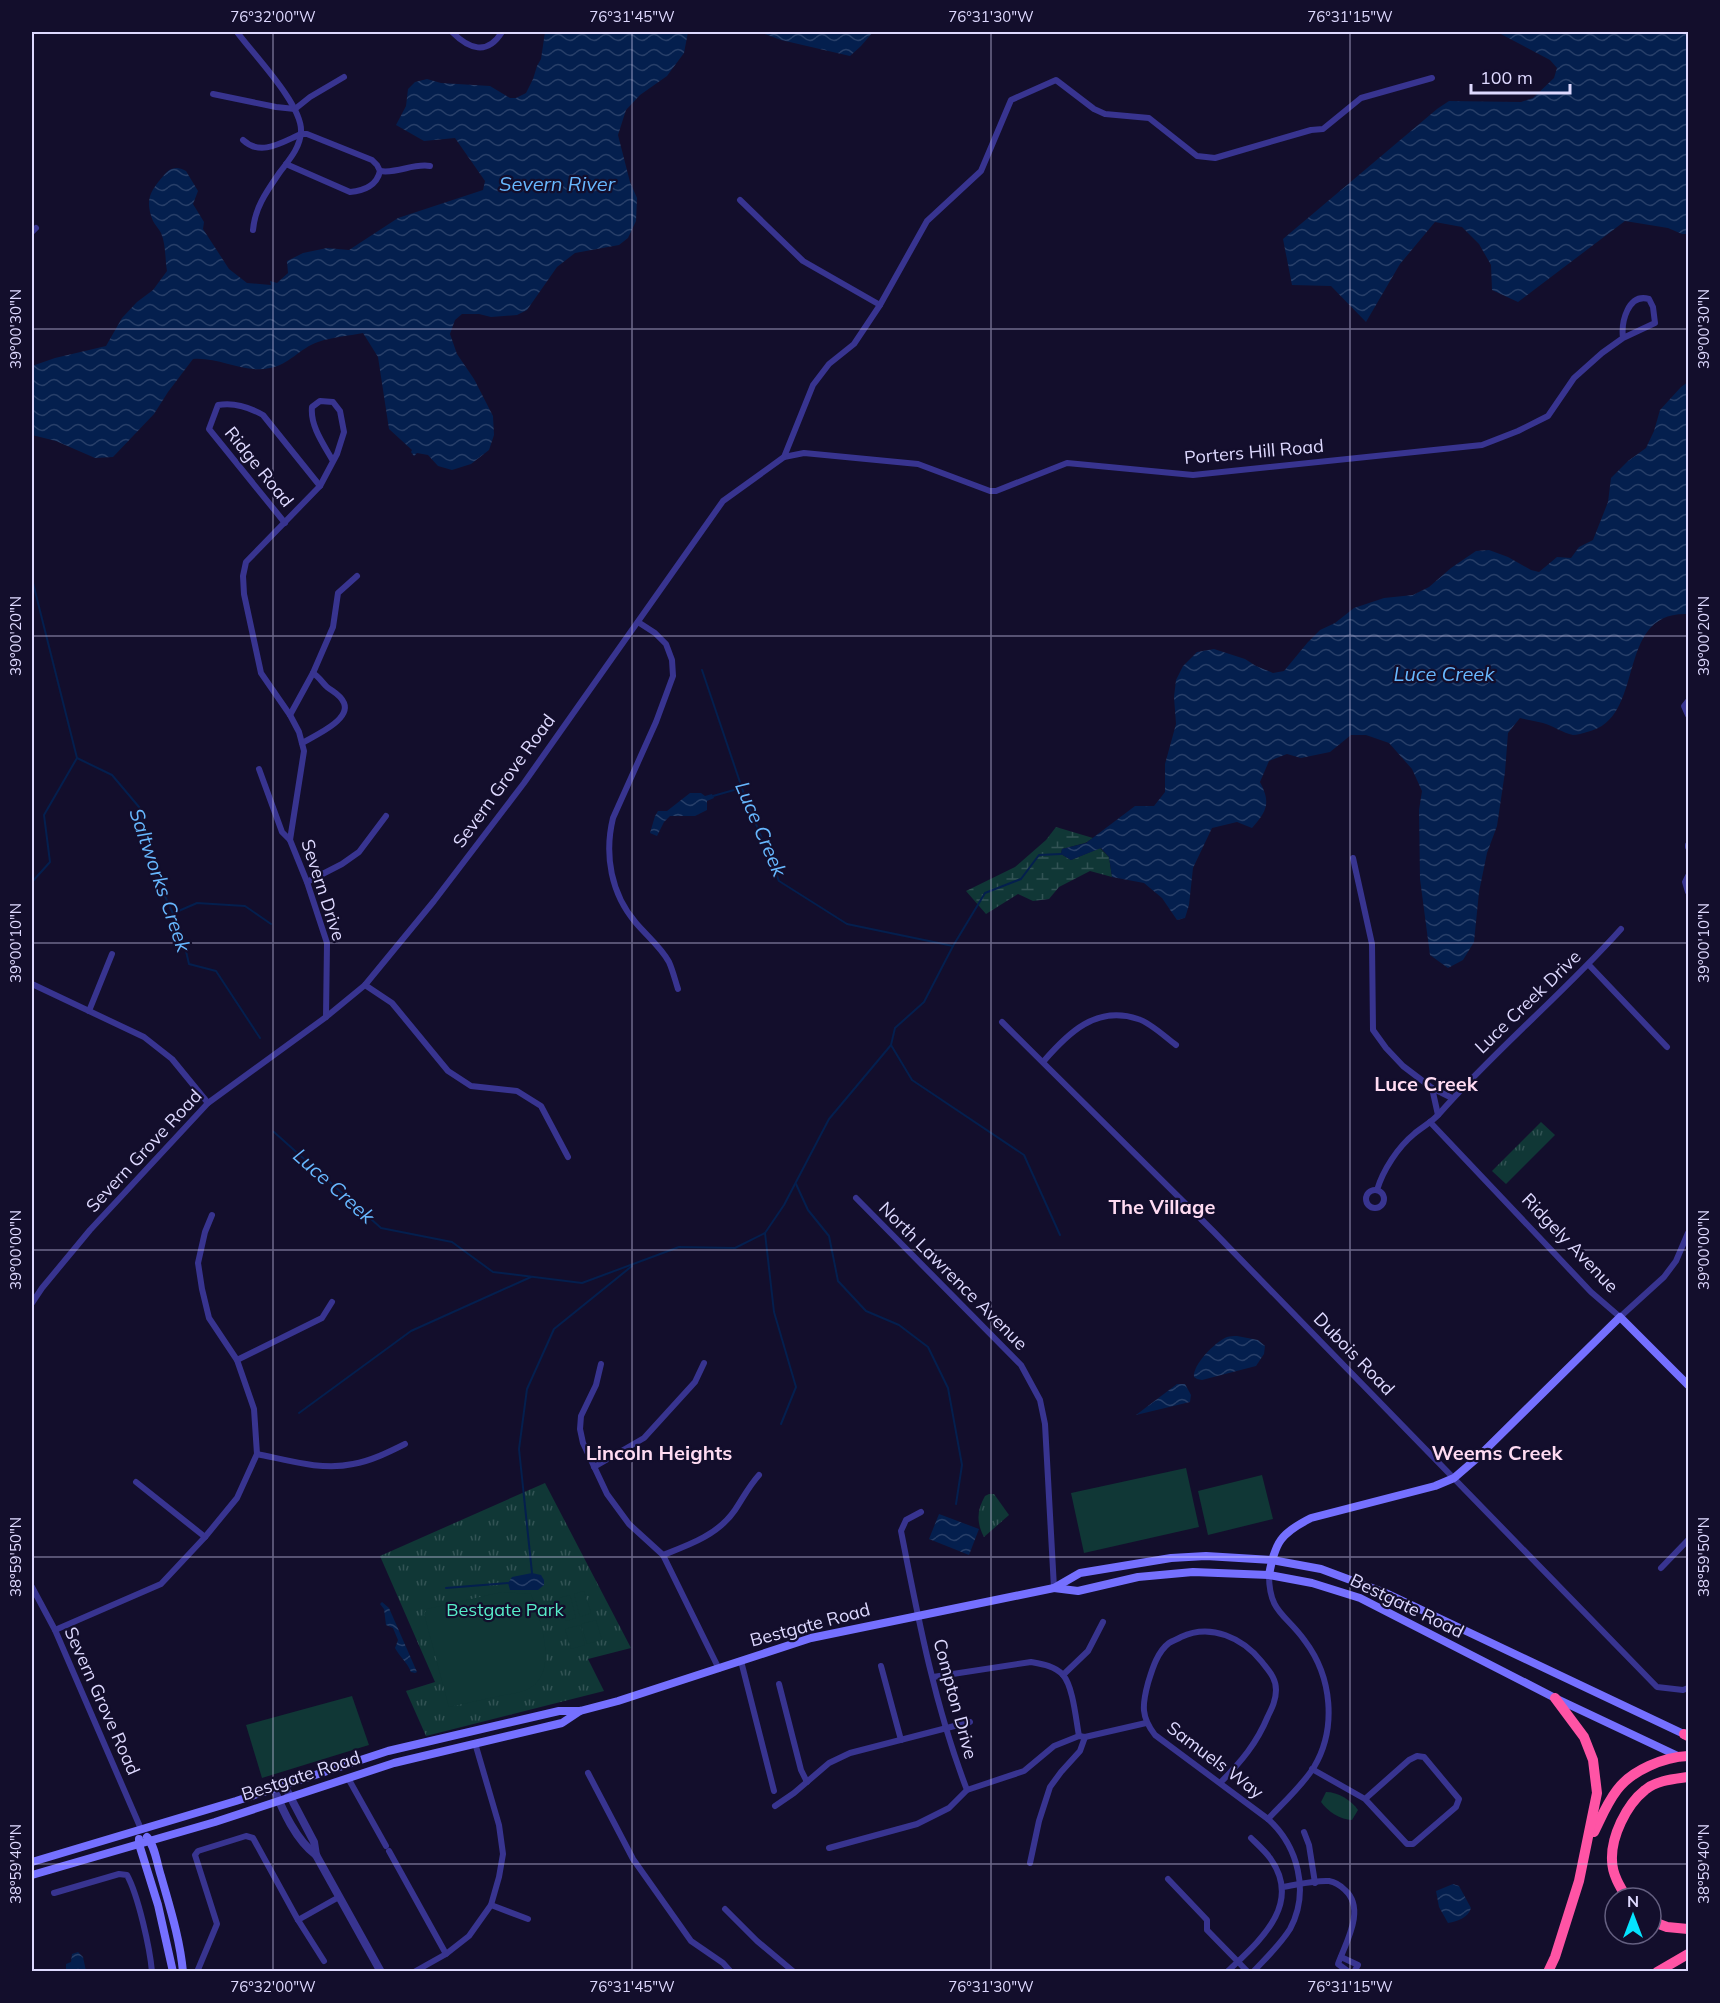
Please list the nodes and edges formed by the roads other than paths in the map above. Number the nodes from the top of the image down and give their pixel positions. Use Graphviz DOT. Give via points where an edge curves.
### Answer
graph roads {
  1 [pos="237,32"];
  2 [pos="452,32"];
  3 [pos="502,32"];
  4 [pos="344,77"];
  5 [pos="1432,78"];
  6 [pos="213,94"];
  7 [pos="295,109"];
  8 [pos="301,134"];
  9 [pos="243,140"];
  10 [pos="286,164"];
  11 [pos="430,166"];
  12 [pos="380,171"];
  13 [pos="740,200"];
  14 [pos="253,230"];
  15 [pos="880,305"];
  16 [pos="1623,338"];
  17 [pos="784,457"];
  18 [pos="333,461"];
  19 [pos="320,486"];
  20 [pos="285,523"];
  21 [pos="357,576"];
  22 [pos="638,622"];
  23 [pos="313,673"];
  24 [pos="1689,701"];
  25 [pos="290,715"];
  26 [pos="1689,715"];
  27 [pos="302,743"];
  28 [pos="259,769"];
  29 [pos="387,816"];
  30 [pos="290,840"];
  31 [pos="1353,858"];
  32 [pos="1689,876"];
  33 [pos="308,882"];
  34 [pos="1689,892"];
  35 [pos="1621,929"];
  36 [pos="112,954"];
  37 [pos="1589,965"];
  38 [pos="32,984"];
  39 [pos="365,985"];
  40 [pos="678,989"];
  41 [pos="89,1011"];
  42 [pos="326,1017"];
  43 [pos="1002,1022"];
  44 [pos="1176,1045"];
  45 [pos="1667,1047"];
  46 [pos="1043,1062"];
  47 [pos="1432,1088"];
  48 [pos="1452,1098"];
  49 [pos="208,1103"];
  50 [pos="1438,1115"];
  51 [pos="1430,1122"];
  52 [pos="568,1157"];
  53 [pos="1377,1190"];
  54 [pos="856,1198"];
  55 [pos="212,1215"];
  56 [pos="1689,1233"];
  57 [pos="332,1302"];
  58 [pos="32,1303"];
  59 [pos="1620,1317"];
  60 [pos="237,1360"];
  61 [pos="704,1363"];
  62 [pos="601,1364"];
  63 [pos="1689,1385"];
  64 [pos="405,1444"];
  65 [pos="257,1454"];
  66 [pos="594,1467"];
  67 [pos="759,1474"];
  68 [pos="1454,1478"];
  69 [pos="136,1482"];
  70 [pos="921,1512"];
  71 [pos="205,1537"];
  72 [pos="1689,1540"];
  73 [pos="663,1555"];
  74 [pos="1272,1560"];
  75 [pos="1661,1568"];
  76 [pos="1269,1575"];
  77 [pos="32,1587"];
  78 [pos="1054,1588"];
  79 [pos="917,1615"];
  80 [pos="1103,1622"];
  81 [pos="55,1630"];
  82 [pos="741,1661"];
  83 [pos="881,1666"];
  84 [pos="719,1669"];
  85 [pos="1063,1675"];
  86 [pos="933,1677"];
  87 [pos="779,1684"];
  88 [pos="1689,1688"];
  89 [pos="1555,1698"];
  90 [pos="580,1711"];
  91 [pos="970,1722"];
  92 [pos="1146,1723"];
  93 [pos="946,1729"];
  94 [pos="1687,1735"];
  95 [pos="1082,1736"];
  96 [pos="901,1740"];
  97 [pos="420,1743"];
  98 [pos="475,1743"];
  99 [pos="423,1756"];
  100 [pos="1686,1758"];
  101 [pos="1312,1769"];
  102 [pos="588,1773"];
  103 [pos="1689,1777"];
  104 [pos="348,1778"];
  105 [pos="807,1782"];
  106 [pos="1220,1783"];
  107 [pos="284,1785"];
  108 [pos="274,1789"];
  109 [pos="967,1790"];
  110 [pos="774,1791"];
  111 [pos="290,1797"];
  112 [pos="1365,1799"];
  113 [pos="279,1801"];
  114 [pos="775,1806"];
  115 [pos="1268,1819"];
  116 [pos="141,1829"];
  117 [pos="1304,1832"];
  118 [pos="1251,1838"];
  119 [pos="150,1840"];
  120 [pos="1588,1843"];
  121 [pos="139,1844"];
  122 [pos="829,1848"];
  123 [pos="316,1855"];
  124 [pos="32,1862"];
  125 [pos="1030,1863"];
  126 [pos="32,1875"];
  127 [pos="1168,1879"];
  128 [pos="1315,1883"];
  129 [pos="1300,1885"];
  130 [pos="1620,1886"];
  131 [pos="1282,1887"];
  132 [pos="54,1893"];
  133 [pos="339,1897"];
  134 [pos="491,1905"];
  135 [pos="725,1909"];
  136 [pos="528,1919"];
  137 [pos="298,1920"];
  138 [pos="1663,1926"];
  139 [pos="1689,1929"];
  140 [pos="446,1954"];
  141 [pos="1689,1954"];
  142 [pos="1341,1957"];
  143 [pos="324,1961"];
  144 [pos="1237,1962"];
  145 [pos="152,1971"];
  146 [pos="173,1971"];
  147 [pos="183,1971"];
  148 [pos="197,1971"];
  149 [pos="381,1971"];
  150 [pos="414,1971"];
  151 [pos="731,1971"];
  152 [pos="792,1971"];
  153 [pos="1227,1971"];
  154 [pos="1248,1971"];
  155 [pos="1253,1971"];
  156 [pos="1348,1971"];
  157 [pos="1354,1971"];
  158 [pos="1548,1971"];
  159 [pos="1657,1971"];
  1 -- 7 [label="street"];
  2 -- 3 [label="street" via="471,47 493,43"];
  4 -- 7 [label="street"];
  5 -- 15 [label="street" via="1361,98 1323,129 1215,158 1197,156 1149,118 1094,110 1056,80 1011,99 981,171 927,221"];
  6 -- 7 [label="street"];
  7 -- 8 [label="street"];
  8 -- 9 [label="street" via="263,148 252,147"];
  8 -- 10 [label="street"];
  8 -- 12 [label="street" via="314,135 372,160"];
  10 -- 12 [label="street" via="350,192 374,184"];
  10 -- 14 [label="street" via="261,200"];
  11 -- 12 [label="street"];
  13 -- 15 [label="street" via="803,261"];
  15 -- 17 [label="street" via="854,344 813,385"];
  16 -- 16 [label="street, Porters Hill Road" via="1654,323 1649,299 1637,299 1629,308 1622,326"];
  16 -- 17 [label="street, Porters Hill Road" via="1574,378 1548,416 1482,445 1193,476 1066,463 996,491 918,464 804,453"];
  17 -- 22 [label="street, Severn Grove Road" via="723,501"];
  18 -- 18 [label="street, Severn Drive" via="342,443 343,421 333,402 320,401 312,407 312,413"];
  18 -- 19 [label="street, Severn Drive"];
  19 -- 20 [label="street, Severn Drive"];
  19 -- 20 [label="street, Ridge Road" via="262,415 250,408 218,405 209,429"];
  20 -- 25 [label="street, Severn Drive" via="246,562 243,576 261,673"];
  21 -- 23 [label="street" via="338,593 333,627"];
  22 -- 39 [label="street, Severn Grove Road" via="517,792"];
  22 -- 40 [label="street" via="666,644 674,676 613,818 610,865 618,896 668,961"];
  23 -- 25 [label="street"];
  23 -- 27 [label="street" via="336,693 345,708 336,722"];
  24 -- 26 [label="street" via="1684,706"];
  25 -- 27 [label="street, Severn Drive"];
  27 -- 30 [label="street, Severn Drive"];
  28 -- 30 [label="street" via="282,832"];
  29 -- 33 [label="street" via="359,852"];
  30 -- 33 [label="street, Severn Drive"];
  31 -- 47 [label="street" via="1372,944 1373,1030 1403,1066"];
  32 -- 34 [label="street" via="1684,882"];
  33 -- 42 [label="street, Severn Drive" via="327,943"];
  35 -- 37 [label="street, Luce Creek Drive"];
  36 -- 41 [label="street"];
  37 -- 45 [label="street"];
  37 -- 48 [label="street, Luce Creek Drive"];
  38 -- 41 [label="street"];
  39 -- 42 [label="street, Severn Grove Road"];
  39 -- 52 [label="street" via="392,1003 448,1071 471,1086 517,1091 541,1106"];
  41 -- 49 [label="street" via="144,1036 172,1059"];
  42 -- 49 [label="street, Severn Grove Road"];
  43 -- 46 [label="street, Dubois Road"];
  44 -- 46 [label="street" via="1140,1019 1106,1016 1073,1030"];
  46 -- 68 [label="street, Dubois Road"];
  47 -- 48 [label="street"];
  47 -- 50 [label="street"];
  48 -- 50 [label="street, Luce Creek Drive"];
  49 -- 58 [label="street, Severn Grove Road" via="90,1230"];
  50 -- 51 [label="street, Luce Creek Drive"];
  51 -- 53 [label="street, Luce Creek Drive" via="1395,1154"];
  51 -- 59 [label="street, Ridgely Avenue"];
  54 -- 78 [label="street, North Lawrence Avenue" via="1021,1365 1040,1400 1045,1425"];
  55 -- 60 [label="street" via="198,1263 202,1289 209,1318"];
  56 -- 59 [label="street" via="1664,1277"];
  57 -- 60 [label="street" via="322,1318"];
  59 -- 63 [label="main road, Ridgely Avenue"];
  59 -- 68 [label="main road"];
  60 -- 65 [label="street" via="255,1409"];
  61 -- 66 [label="street" via="695,1382 644,1438"];
  62 -- 66 [label="street" via="580,1423 583,1443"];
  64 -- 65 [label="street" via="352,1465 313,1466"];
  65 -- 71 [label="street" via="237,1498"];
  66 -- 73 [label="street" via="628,1524"];
  67 -- 73 [label="street" via="718,1530"];
  68 -- 74 [label="main road" via="1311,1518 1279,1540"];
  68 -- 88 [label="street, Dubois Road" via="1657,1687"];
  69 -- 71 [label="street"];
  70 -- 79 [label="street, Compton Drive" via="906,1520 901,1531"];
  71 -- 81 [label="street" via="161,1584"];
  72 -- 75 [label="street"];
  73 -- 84 [label="street"];
  74 -- 76 [label="main road"];
  74 -- 78 [label="main road, Bestgate Road" via="1172,1558 1080,1573"];
  74 -- 94 [label="main road, Bestgate Road" via="1321,1569 1388,1594"];
  76 -- 78 [label="main road, Bestgate Road" via="1193,1572 1138,1577 1078,1591"];
  76 -- 89 [label="main road, Bestgate Road" via="1360,1598"];
  76 -- 101 [label="street" via="1276,1608 1306,1641 1323,1672 1329,1704 1327,1730"];
  77 -- 81 [label="street, Severn Grove Road"];
  78 -- 79 [label="main road, Bestgate Road"];
  79 -- 82 [label="main road, Bestgate Road" via="811,1638"];
  79 -- 86 [label="street, Compton Drive"];
  80 -- 85 [label="street" via="1088,1651"];
  81 -- 116 [label="street, Severn Grove Road"];
  82 -- 84 [label="main road, Bestgate Road"];
  82 -- 110 [label="street"];
  83 -- 96 [label="street"];
  84 -- 90 [label="main road, Bestgate Road"];
  85 -- 86 [label="street" via="1048,1665 1031,1662"];
  85 -- 95 [label="street"];
  86 -- 93 [label="street, Compton Drive"];
  87 -- 105 [label="street"];
  89 -- 100 [label="main road, Bestgate Road"];
  89 -- 120 [label="highway" via="1584,1737 1593,1760 1597,1793"];
  90 -- 97 [label="main road, Bestgate Road" via="559,1711"];
  90 -- 98 [label="main road, Bestgate Road" via="562,1723"];
  91 -- 93 [label="street"];
  92 -- 95 [label="street"];
  92 -- 106 [label="street, Samuels Way" via="1155,1735"];
  92 -- 106 [label="street" via="1146,1690 1153,1666 1168,1643 1205,1631 1241,1642 1254,1652 1272,1674 1275,1702 1248,1755"];
  93 -- 96 [label="street"];
  93 -- 109 [label="street, Compton Drive"];
  95 -- 109 [label="street" via="1054,1746 1024,1771"];
  95 -- 125 [label="street" via="1080,1751 1050,1787"];
  96 -- 105 [label="street" via="850,1753 829,1763"];
  97 -- 99 [label="main road"];
  97 -- 107 [label="main road, Bestgate Road"];
  98 -- 99 [label="main road, Bestgate Road"];
  98 -- 134 [label="street" via="499,1825 503,1854"];
  99 -- 104 [label="main road, Bestgate Road"];
  100 -- 120 [label="highway" via="1660,1762 1636,1773 1618,1788"];
  101 -- 112 [label="street"];
  101 -- 115 [label="street"];
  102 -- 151 [label="street" via="633,1859 685,1932"];
  103 -- 130 [label="highway" via="1665,1780 1645,1790 1630,1806 1619,1824 1612,1859"];
  104 -- 111 [label="main road, Bestgate Road"];
  104 -- 140 [label="street"];
  105 -- 114 [label="street"];
  106 -- 115 [label="street, Samuels Way"];
  107 -- 108 [label="main road, Bestgate Road"];
  107 -- 111 [label="street"];
  108 -- 113 [label="street"];
  108 -- 116 [label="main road, Bestgate Road"];
  109 -- 122 [label="street" via="949,1808 917,1824"];
  111 -- 113 [label="main road, Bestgate Road"];
  111 -- 123 [label="street" via="314,1842"];
  112 -- 112 [label="street" via="1400,1838 1413,1845 1456,1807 1459,1799 1424,1757 1417,1756"];
  113 -- 119 [label="main road, Bestgate Road"];
  113 -- 123 [label="street" via="306,1847"];
  115 -- 129 [label="street, Samuels Way" via="1291,1848"];
  116 -- 119 [label="main road"];
  116 -- 121 [label="main road"];
  116 -- 124 [label="main road, Bestgate Road"];
  117 -- 128 [label="street"];
  118 -- 131 [label="street" via="1270,1857"];
  119 -- 121 [label="main road, Bestgate Road"];
  119 -- 147 [label="main road" via="179,1939"];
  120 -- 158 [label="highway"];
  121 -- 126 [label="main road, Bestgate Road"];
  121 -- 146 [label="main road"];
  123 -- 133 [label="street"];
  127 -- 144 [label="street" via="1207,1920 1207,1930"];
  128 -- 129 [label="street"];
  128 -- 142 [label="street" via="1330,1881 1351,1895 1354,1902 1355,1916"];
  129 -- 131 [label="street"];
  129 -- 155 [label="street" via="1291,1927"];
  131 -- 144 [label="street" via="1276,1919"];
  132 -- 145 [label="street" via="127,1875"];
  133 -- 137 [label="street"];
  133 -- 149 [label="street"];
  134 -- 136 [label="street"];
  134 -- 140 [label="street" via="469,1936"];
  135 -- 152 [label="street"];
  137 -- 143 [label="street"];
  137 -- 148 [label="street" via="253,1838 246,1836 198,1851 195,1856 217,1924"];
  138 -- 139 [label="highway"];
  140 -- 150 [label="street"];
  141 -- 159 [label="highway"];
  142 -- 156 [label="street" via="1338,1964"];
  142 -- 157 [label="street" via="1358,1965"];
  144 -- 153 [label="street"];
  144 -- 154 [label="street"];
}
